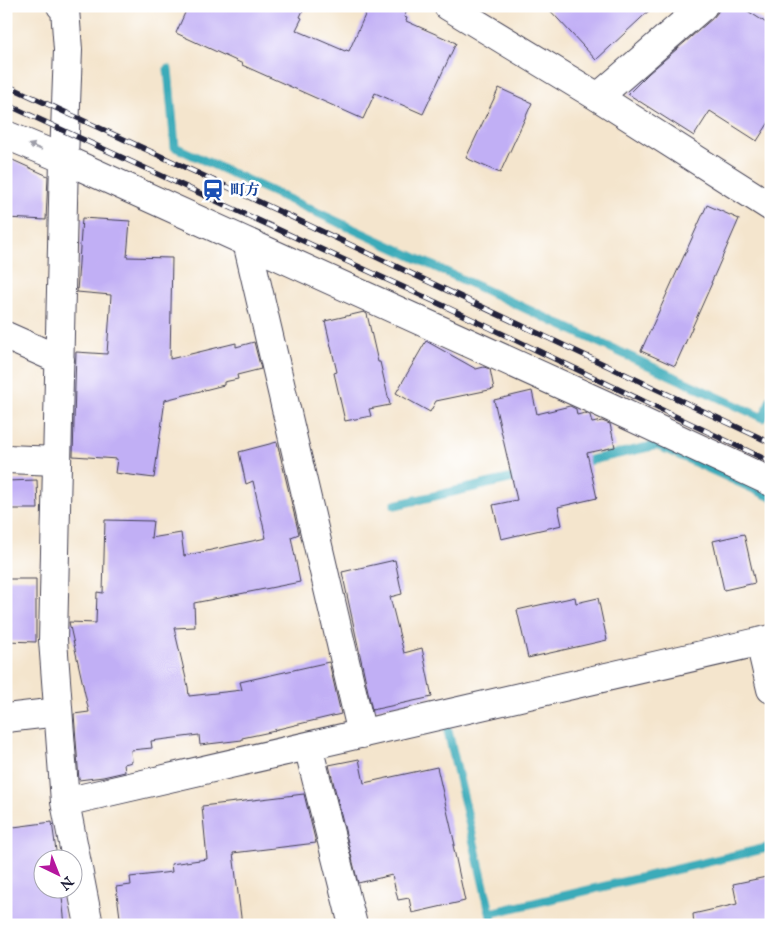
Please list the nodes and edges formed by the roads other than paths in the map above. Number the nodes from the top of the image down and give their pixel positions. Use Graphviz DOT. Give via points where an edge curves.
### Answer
graph roads {
  1 [pos="703,6"];
  2 [pos="65,7"];
  3 [pos="455,8"];
  4 [pos="598,97"];
  5 [pos="6,135"];
  6 [pos="64,159"];
  7 [pos="771,207"];
  8 [pos="247,242"];
  9 [pos="6,336"];
  10 [pos="60,360"];
  11 [pos="6,459"];
  12 [pos="57,460"];
  13 [pos="771,482"];
  14 [pos="765,640"];
  15 [pos="771,689"];
  16 [pos="58,712"];
  17 [pos="6,718"];
  18 [pos="362,734"];
  19 [pos="308,746"];
  20 [pos="66,802"];
  21 [pos="89,925"];
  22 [pos="353,925"];
  1 -- 4 [label="street"];
  2 -- 6 [label="street" via="68,50"];
  3 -- 4 [label="street"];
  4 -- 7 [label="street"];
  6 -- 5 [label="street, one-way"];
  6 -- 8 [label="street"];
  6 -- 10 [label="street"];
  8 -- 13 [label="street"];
  8 -- 18 [label="street"];
  9 -- 10 [label="street"];
  10 -- 12 [label="street"];
  11 -- 12 [label="street"];
  12 -- 16 [label="street" via="53,640"];
  14 -- 15 [label="street"];
  14 -- 18 [label="street"];
  16 -- 17 [label="street"];
  16 -- 20 [label="street"];
  18 -- 19 [label="street"];
  19 -- 20 [label="street"];
  19 -- 22 [label="street"];
  20 -- 21 [label="street"];
}
